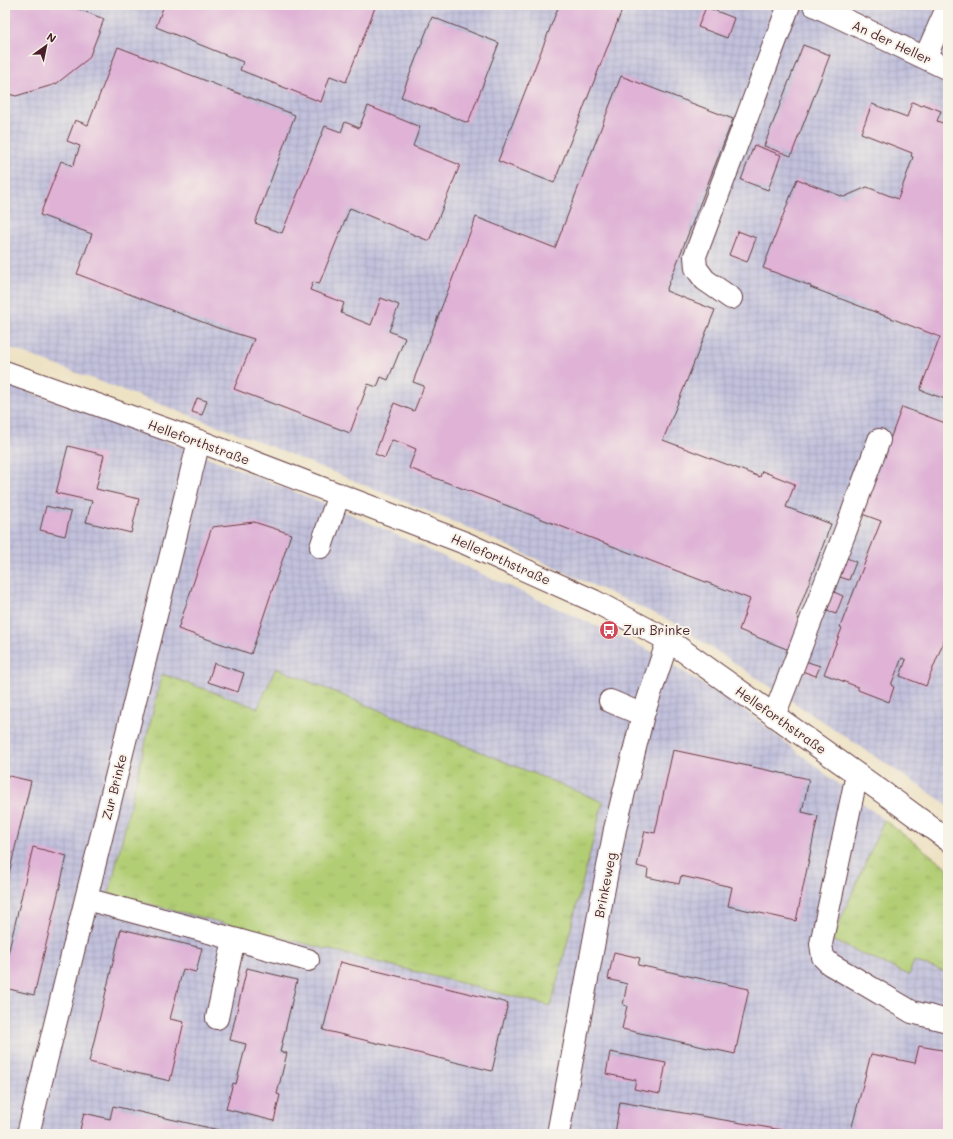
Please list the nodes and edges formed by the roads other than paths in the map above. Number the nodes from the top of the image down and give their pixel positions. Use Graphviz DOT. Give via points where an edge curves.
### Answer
graph roads {
  1 [pos="789,5"];
  2 [pos="814,5"];
  3 [pos="948,6"];
  4 [pos="925,58"];
  5 [pos="948,69"];
  6 [pos="731,298"];
  7 [pos="5,372"];
  8 [pos="879,440"];
  9 [pos="199,441"];
  10 [pos="339,494"];
  11 [pos="320,548"];
  12 [pos="668,640"];
  13 [pos="610,701"];
  14 [pos="643,715"];
  15 [pos="774,716"];
  16 [pos="857,774"];
  17 [pos="948,840"];
  18 [pos="86,899"];
  19 [pos="234,939"];
  20 [pos="308,960"];
  21 [pos="217,1018"];
  22 [pos="948,1021"];
  23 [pos="28,1134"];
  24 [pos="558,1134"];
  1 -- 6 [label="street" via="695,256 696,268 705,280"];
  2 -- 4 [label="street, An der Heller"];
  3 -- 4 [label="street"];
  4 -- 5 [label="street, An der Heller"];
  7 -- 9 [label="street, Helleforthstraße"];
  8 -- 15 [label="street"];
  9 -- 10 [label="street, Helleforthstraße"];
  9 -- 18 [label="street, Zur Brinke"];
  10 -- 11 [label="street"];
  10 -- 12 [label="street, Helleforthstraße" via="465,543 594,601"];
  12 -- 14 [label="street, Brinkeweg"];
  12 -- 15 [label="street, Helleforthstraße"];
  13 -- 14 [label="street"];
  14 -- 24 [label="street, Brinkeweg" via="615,829"];
  15 -- 16 [label="street, Helleforthstraße"];
  16 -- 17 [label="street, Helleforthstraße"];
  16 -- 22 [label="street" via="821,944 823,957 830,964 912,1012"];
  18 -- 19 [label="street"];
  18 -- 23 [label="street, Zur Brinke"];
  19 -- 20 [label="street"];
  19 -- 21 [label="street"];
}
